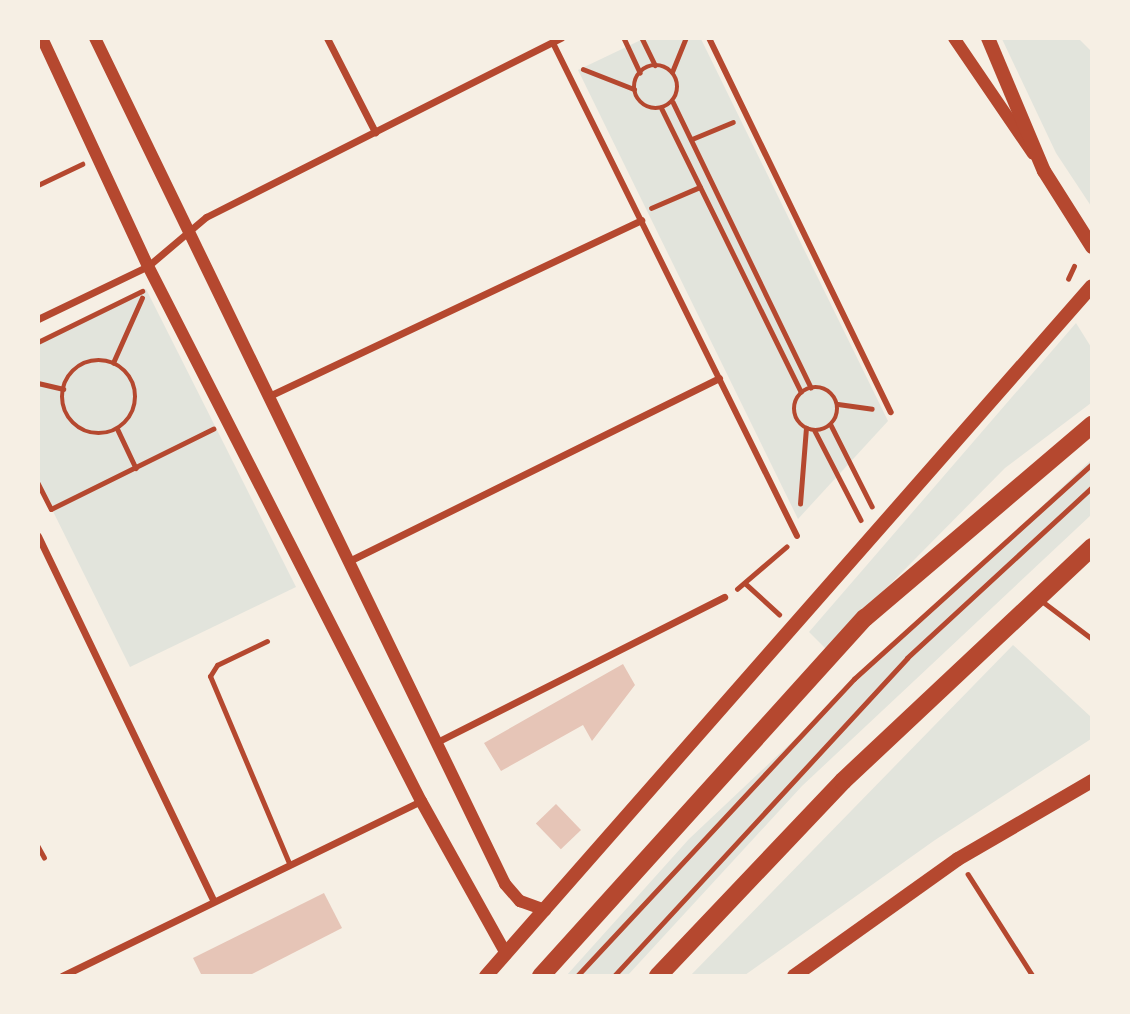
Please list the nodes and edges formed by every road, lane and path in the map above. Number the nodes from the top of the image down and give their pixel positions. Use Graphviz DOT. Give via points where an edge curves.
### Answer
graph roads {
  1 [pos="42,38"];
  2 [pos="95,38"];
  3 [pos="327,38"];
  4 [pos="561,38"];
  5 [pos="624,38"];
  6 [pos="642,38"];
  7 [pos="686,38"];
  8 [pos="709,38"];
  9 [pos="954,38"];
  10 [pos="988,38"];
  11 [pos="551,41"];
  12 [pos="562,61"];
  13 [pos="655,65"];
  14 [pos="672,72"];
  15 [pos="640,73"];
  16 [pos="634,89"];
  17 [pos="673,102"];
  18 [pos="662,109"];
  19 [pos="747,116"];
  20 [pos="374,132"];
  21 [pos="692,139"];
  22 [pos="91,160"];
  23 [pos="1044,171"];
  24 [pos="38,185"];
  25 [pos="700,187"];
  26 [pos="639,217"];
  27 [pos="187,234"];
  28 [pos="1091,247"];
  29 [pos="148,266"];
  30 [pos="1074,266"];
  31 [pos="1068,279"];
  32 [pos="1091,286"];
  33 [pos="146,289"];
  34 [pos="152,301"];
  35 [pos="38,319"];
  36 [pos="38,342"];
  37 [pos="113,363"];
  38 [pos="719,378"];
  39 [pos="38,383"];
  40 [pos="811,387"];
  41 [pos="64,389"];
  42 [pos="802,392"];
  43 [pos="266,397"];
  44 [pos="838,404"];
  45 [pos="891,412"];
  46 [pos="210,416"];
  47 [pos="831,425"];
  48 [pos="1091,425"];
  49 [pos="806,428"];
  50 [pos="117,430"];
  51 [pos="815,431"];
  52 [pos="1091,464"];
  53 [pos="135,468"];
  54 [pos="38,483"];
  55 [pos="1091,487"];
  56 [pos="882,526"];
  57 [pos="38,536"];
  58 [pos="797,536"];
  59 [pos="870,536"];
  60 [pos="1091,547"];
  61 [pos="346,562"];
  62 [pos="746,584"];
  63 [pos="724,597"];
  64 [pos="1037,597"];
  65 [pos="792,625"];
  66 [pos="1091,639"];
  67 [pos="267,641"];
  68 [pos="434,743"];
  69 [pos="1091,781"];
  70 [pos="421,801"];
  71 [pos="38,846"];
  72 [pos="44,857"];
  73 [pos="958,859"];
  74 [pos="290,865"];
  75 [pos="215,901"];
  76 [pos="545,910"];
  77 [pos="506,954"];
  78 [pos="62,975"];
  79 [pos="486,975"];
  80 [pos="541,975"];
  81 [pos="577,975"];
  82 [pos="614,975"];
  83 [pos="657,975"];
  84 [pos="794,975"];
  85 [pos="1033,975"];
  1 -- 29 [label="street"];
  2 -- 27 [label="street"];
  3 -- 20 [label="street"];
  4 -- 11 [label="street"];
  5 -- 15 [label="path"];
  6 -- 13 [label="path"];
  7 -- 14 [label="path"];
  8 -- 19 [label="street"];
  9 -- 23 [label="street"];
  10 -- 23 [label="main road"];
  11 -- 12 [label="street"];
  11 -- 20 [label="street"];
  12 -- 16 [label="path"];
  12 -- 26 [label="street"];
  13 -- 14 [label="path"];
  13 -- 15 [label="path"];
  14 -- 17 [label="path" via="678,83"];
  15 -- 16 [label="path"];
  16 -- 18 [label="path" via="643,105"];
  17 -- 18 [label="path"];
  17 -- 21 [label="path"];
  18 -- 25 [label="path"];
  19 -- 21 [label="path"];
  19 -- 45 [label="street"];
  20 -- 27 [label="street" via="206,217"];
  21 -- 40 [label="path"];
  22 -- 24 [label="path"];
  23 -- 28 [label="main road"];
  25 -- 26 [label="path"];
  25 -- 42 [label="path"];
  26 -- 38 [label="street"];
  26 -- 43 [label="street"];
  27 -- 29 [label="street"];
  27 -- 43 [label="street"];
  29 -- 33 [label="path"];
  29 -- 35 [label="street"];
  29 -- 70 [label="street"];
  30 -- 31 [label="path"];
  32 -- 56 [label="main road"];
  33 -- 34 [label="path"];
  33 -- 36 [label="path"];
  33 -- 37 [label="path"];
  37 -- 41 [label="path" via="82,365"];
  37 -- 50 [label="path" via="129,376 136,395 132,415"];
  38 -- 58 [label="street"];
  38 -- 61 [label="street"];
  39 -- 41 [label="path"];
  40 -- 42 [label="path"];
  40 -- 44 [label="path" via="825,388"];
  41 -- 50 [label="path" via="65,410 77,427 97,434"];
  42 -- 49 [label="path" via="794,411"];
  43 -- 61 [label="street"];
  44 -- 45 [label="path"];
  44 -- 47 [label="path"];
  46 -- 53 [label="path" via="216,428"];
  47 -- 51 [label="path"];
  47 -- 56 [label="path"];
  48 -- 80 [label="main road" via="865,618"];
  49 -- 51 [label="path"];
  49 -- 58 [label="path"];
  50 -- 53 [label="path"];
  51 -- 59 [label="path"];
  52 -- 81 [label="path" via="854,678"];
  53 -- 54 [label="path" via="51,509"];
  55 -- 82 [label="path" via="907,659"];
  56 -- 59 [label="main road"];
  57 -- 75 [label="street"];
  58 -- 62 [label="path"];
  59 -- 65 [label="main road"];
  60 -- 64 [label="main road"];
  61 -- 68 [label="street"];
  62 -- 63 [label="path"];
  62 -- 65 [label="path"];
  63 -- 68 [label="street"];
  64 -- 66 [label="lane"];
  64 -- 83 [label="main road" via="844,780"];
  65 -- 76 [label="main road"];
  67 -- 74 [label="lane" via="217,665 210,676"];
  68 -- 76 [label="street" via="505,884 520,901"];
  69 -- 73 [label="main road"];
  70 -- 74 [label="street"];
  70 -- 77 [label="street"];
  71 -- 72 [label="path"];
  73 -- 84 [label="main road"];
  73 -- 85 [label="path"];
  74 -- 75 [label="street"];
  75 -- 78 [label="street"];
  76 -- 77 [label="main road"];
  77 -- 79 [label="main road"];
}
